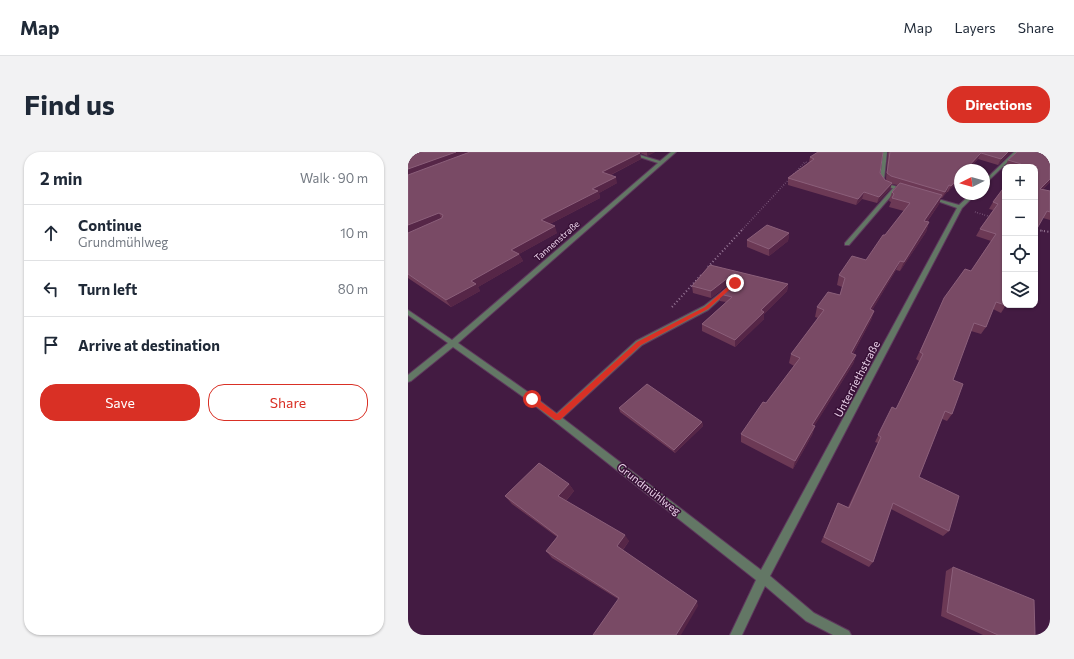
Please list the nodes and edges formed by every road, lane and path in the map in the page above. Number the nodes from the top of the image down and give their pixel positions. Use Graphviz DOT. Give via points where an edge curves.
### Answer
graph roads {
  1 [pos="626,152"];
  2 [pos="674,152"];
  3 [pos="885,152"];
  4 [pos="1016,152"];
  5 [pos="661,163"];
  6 [pos="812,164"];
  7 [pos="990,178"];
  8 [pos="896,188"];
  9 [pos="911,192"];
  10 [pos="925,197"];
  11 [pos="968,200"];
  12 [pos="960,207"];
  13 [pos="998,219"];
  14 [pos="1038,230"];
  15 [pos="1050,232"];
  16 [pos="847,244"];
  17 [pos="735,283"];
  18 [pos="671,308"];
  19 [pos="408,312"];
  20 [pos="452,344"];
  21 [pos="408,379"];
  22 [pos="557,418"];
  23 [pos="763,578"];
  24 [pos="736,635"];
  25 [pos="845,635"];
  1 -- 5 [label="street"];
  2 -- 5 [label="street, Tannenstraße"];
  3 -- 8 [label="street" via="882,180 886,185"];
  4 -- 7 [label="street"];
  5 -- 20 [label="street, Tannenstraße"];
  6 -- 18 [label="path" via="805,162"];
  8 -- 9 [label="street"];
  8 -- 16 [label="street"];
  10 -- 12 [label="street"];
  11 -- 12 [label="street, Unterriethstraße"];
  12 -- 13 [label="path"];
  12 -- 23 [label="street, Unterriethstraße"];
  14 -- 15 [label="path"];
  17 -- 22 [label="street" via="706,308 639,343"];
  19 -- 20 [label="street, Grundmühlweg"];
  20 -- 21 [label="street, Tannenstraße"];
  20 -- 22 [label="street, Grundmühlweg"];
  22 -- 23 [label="street, Grundmühlweg"];
  23 -- 24 [label="street, Unterriethstraße"];
  23 -- 25 [label="street, Grundmühlweg" via="810,617"];
}
